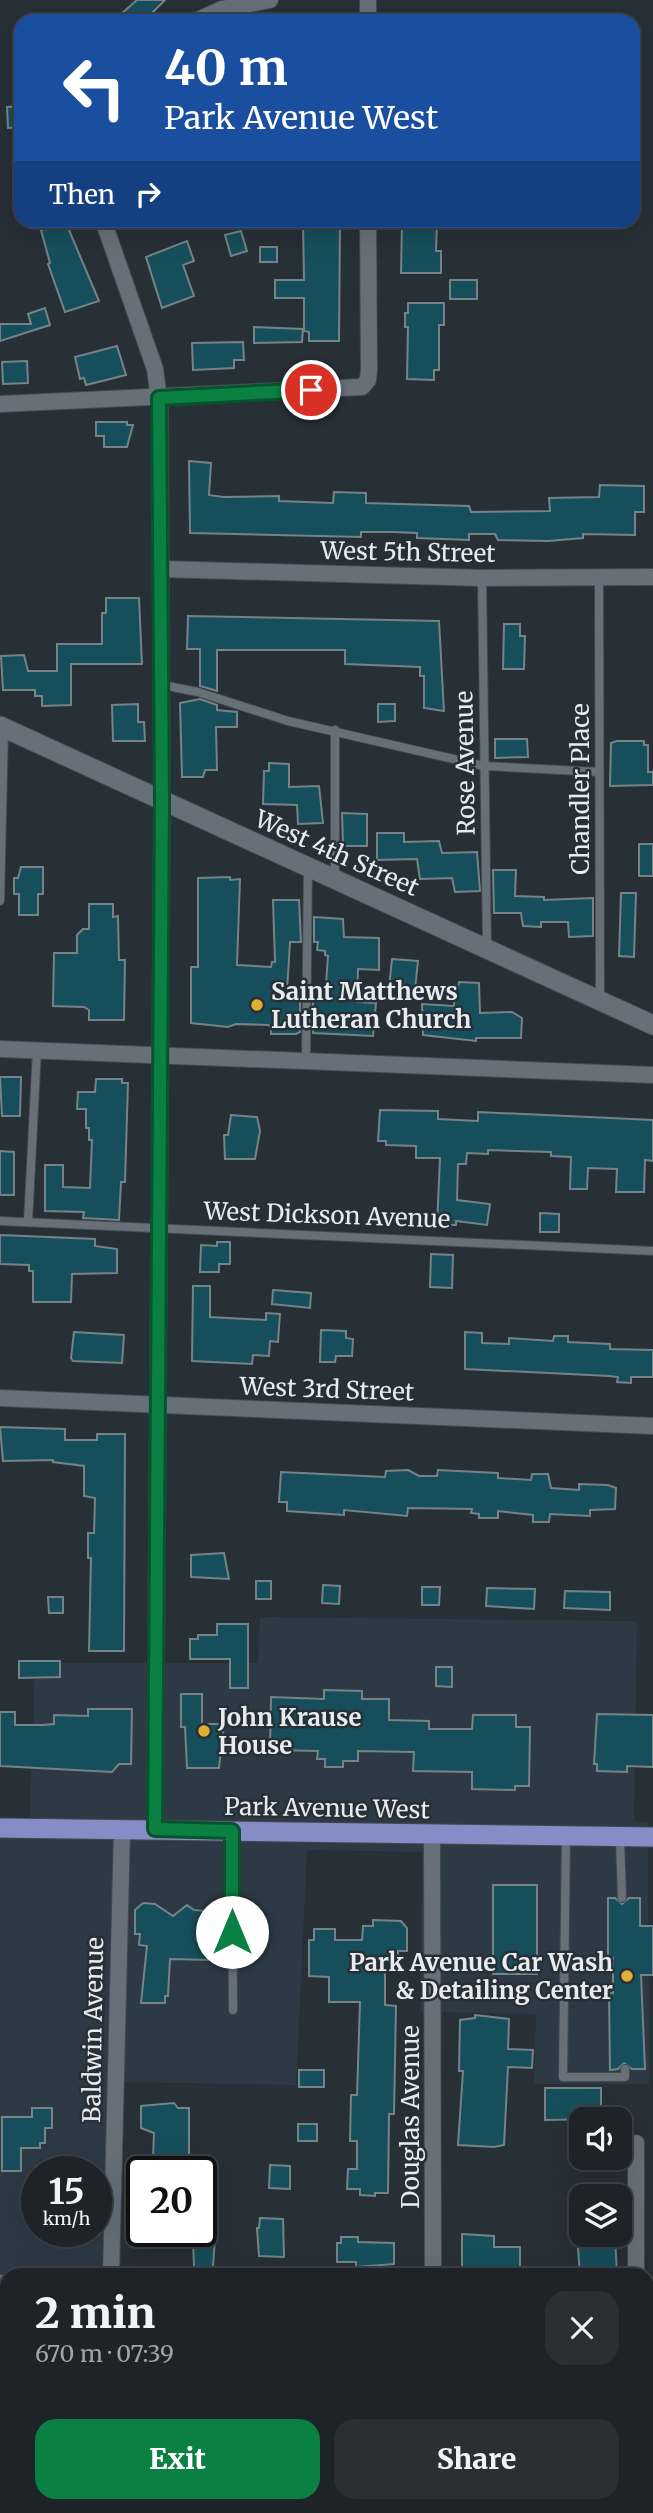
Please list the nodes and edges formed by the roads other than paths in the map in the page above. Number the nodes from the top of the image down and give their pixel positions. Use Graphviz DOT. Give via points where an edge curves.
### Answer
graph roads {
  1 [pos="270,0"];
  2 [pos="212,14"];
  3 [pos="106,228"];
  4 [pos="368,228"];
  5 [pos="159,398"];
  6 [pos="0,404"];
  7 [pos="162,569"];
  8 [pos="653,577"];
  9 [pos="482,578"];
  10 [pos="599,578"];
  11 [pos="162,685"];
  12 [pos="2,727"];
  13 [pos="335,730"];
  14 [pos="484,766"];
  15 [pos="599,772"];
  16 [pos="162,801"];
  17 [pos="308,867"];
  18 [pos="335,880"];
  19 [pos="0,901"];
  20 [pos="487,948"];
  21 [pos="600,1001"];
  22 [pos="653,1025"];
  23 [pos="0,1049"];
  24 [pos="37,1050"];
  25 [pos="160,1054"];
  26 [pos="306,1060"];
  27 [pos="653,1075"];
  28 [pos="0,1221"];
  29 [pos="29,1222"];
  30 [pos="157,1228"];
  31 [pos="653,1251"];
  32 [pos="0,1398"];
  33 [pos="157,1404"];
  34 [pos="653,1426"];
  35 [pos="0,1828"];
  36 [pos="121,1829"];
  37 [pos="155,1829"];
  38 [pos="232,1831"];
  39 [pos="432,1834"];
  40 [pos="620,1836"];
  41 [pos="566,1837"];
  42 [pos="653,1837"];
  43 [pos="622,1898"];
  44 [pos="233,2010"];
  45 [pos="625,2069"];
  46 [pos="636,2143"];
  47 [pos="111,2268"];
  48 [pos="433,2268"];
  49 [pos="636,2268"];
  1 -- 2 [label="street"];
  3 -- 5 [label="street" via="152,360"];
  4 -- 5 [label="street" via="369,370 362,387"];
  5 -- 6 [label="street"];
  5 -- 7 [label="street"];
  7 -- 9 [label="street, West 5th Street"];
  7 -- 11 [label="street"];
  8 -- 10 [label="street, West 5th Street"];
  9 -- 10 [label="street, West 5th Street"];
  9 -- 14 [label="lane, Rose Avenue"];
  10 -- 15 [label="lane, Chandler Place"];
  11 -- 13 [label="lane"];
  11 -- 16 [label="street"];
  12 -- 16 [label="main road, West 4th Street"];
  12 -- 19 [label="lane"];
  13 -- 14 [label="lane"];
  13 -- 18 [label="lane"];
  14 -- 15 [label="lane"];
  14 -- 20 [label="lane, Rose Avenue"];
  15 -- 21 [label="lane, Chandler Place"];
  16 -- 17 [label="main road, West 4th Street"];
  16 -- 25 [label="street"];
  17 -- 18 [label="main road, West 4th Street"];
  17 -- 26 [label="lane"];
  18 -- 20 [label="main road, West 4th Street"];
  20 -- 21 [label="main road, West 4th Street"];
  21 -- 22 [label="main road, West 4th Street"];
  23 -- 24 [label="street"];
  24 -- 25 [label="street"];
  24 -- 29 [label="lane"];
  25 -- 26 [label="street"];
  25 -- 30 [label="street"];
  26 -- 27 [label="street"];
  28 -- 29 [label="lane, West Dickson Avenue"];
  29 -- 30 [label="lane, West Dickson Avenue"];
  30 -- 31 [label="lane, West Dickson Avenue"];
  30 -- 33 [label="street"];
  32 -- 33 [label="street, West 3rd Street"];
  33 -- 34 [label="street, West 3rd Street"];
  33 -- 37 [label="street"];
  35 -- 36 [label="main road, Park Avenue West"];
  36 -- 37 [label="main road, Park Avenue West"];
  36 -- 47 [label="street, Baldwin Avenue"];
  37 -- 38 [label="main road, Park Avenue West"];
  38 -- 39 [label="main road, Park Avenue West"];
  38 -- 44 [label="lane"];
  39 -- 41 [label="main road, Park Avenue West"];
  39 -- 48 [label="street, Douglas Avenue"];
  40 -- 41 [label="main road, Park Avenue West"];
  40 -- 42 [label="main road, Park Avenue West"];
  40 -- 43 [label="lane"];
  41 -- 45 [label="lane" via="563,2077 625,2077"];
  46 -- 49 [label="street"];
}
